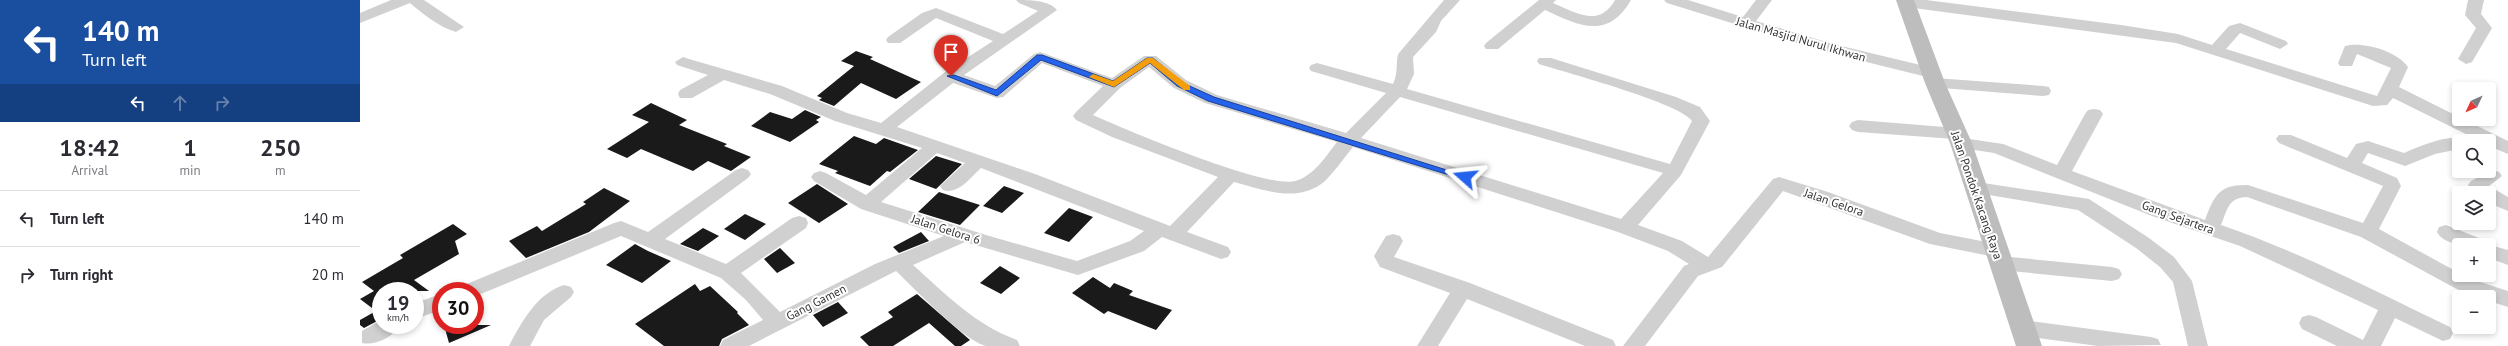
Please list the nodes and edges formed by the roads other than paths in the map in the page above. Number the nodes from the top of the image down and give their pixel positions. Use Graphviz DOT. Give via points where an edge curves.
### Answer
graph roads {
  1 [pos="404,0"];
  2 [pos="415,0"];
  3 [pos="1024,0"];
  4 [pos="1452,0"];
  5 [pos="1623,0"];
  6 [pos="1764,0"];
  7 [pos="2476,0"];
  8 [pos="1681,1"];
  9 [pos="1906,1"];
  10 [pos="1545,2"];
  11 [pos="360,18"];
  12 [pos="1746,23"];
  13 [pos="456,27"];
  14 [pos="894,40"];
  15 [pos="1006,40"];
  16 [pos="2280,44"];
  17 [pos="1492,46"];
  18 [pos="2215,51"];
  19 [pos="2466,59"];
  20 [pos="1545,61"];
  21 [pos="683,62"];
  22 [pos="2346,63"];
  23 [pos="1317,68"];
  24 [pos="722,74"];
  25 [pos="951,76"];
  26 [pos="1933,78"];
  27 [pos="1114,84"];
  28 [pos="2389,89"];
  29 [pos="1398,90"];
  30 [pos="2044,91"];
  31 [pos="686,94"];
  32 [pos="2094,114"];
  33 [pos="1858,126"];
  34 [pos="884,129"];
  35 [pos="2508,133"];
  36 [pos="2469,134"];
  37 [pos="2496,135"];
  38 [pos="1959,138"];
  39 [pos="2285,139"];
  40 [pos="1349,140"];
  41 [pos="2452,144"];
  42 [pos="2496,144"];
  43 [pos="935,146"];
  44 [pos="2508,148"];
  45 [pos="978,161"];
  46 [pos="2351,166"];
  47 [pos="1675,171"];
  48 [pos="2062,173"];
  49 [pos="742,174"];
  50 [pos="1230,176"];
  51 [pos="820,177"];
  52 [pos="2491,178"];
  53 [pos="949,186"];
  54 [pos="2477,186"];
  55 [pos="1977,188"];
  56 [pos="2496,199"];
  57 [pos="868,204"];
  58 [pos="2508,205"];
  59 [pos="799,223"];
  60 [pos="1625,227"];
  61 [pos="2210,229"];
  62 [pos="1167,232"];
  63 [pos="2368,232"];
  64 [pos="2446,232"];
  65 [pos="966,235"];
  66 [pos="2460,238"];
  67 [pos="650,240"];
  68 [pos="1393,241"];
  69 [pos="1221,252"];
  70 [pos="2496,253"];
  71 [pos="1998,257"];
  72 [pos="2508,258"];
  73 [pos="904,260"];
  74 [pos="1707,266"];
  75 [pos="728,273"];
  76 [pos="2112,274"];
  77 [pos="484,285"];
  78 [pos="1463,288"];
  79 [pos="564,292"];
  80 [pos="2508,299"];
  81 [pos="2390,307"];
  82 [pos="777,322"];
  83 [pos="2309,323"];
  84 [pos="2443,333"];
  85 [pos="2026,337"];
  86 [pos="2150,345"];
  87 [pos="519,346"];
  88 [pos="730,346"];
  89 [pos="1010,346"];
  90 [pos="1427,346"];
  91 [pos="1606,346"];
  92 [pos="1633,346"];
  93 [pos="2198,346"];
  94 [pos="2356,346"];
  95 [pos="2371,346"];
  1 -- 11 [label="street"];
  2 -- 13 [label="street" via="431,13"];
  3 -- 15 [label="street" via="1049,10"];
  4 -- 29 [label="street" via="1434,20 1430,30 1405,56 1406,74"];
  5 -- 10 [label="street" via="1620,9 1598,23 1580,20"];
  6 -- 12 [label="street"];
  7 -- 19 [label="street" via="2473,15 2484,28"];
  8 -- 12 [label="street, Jalan Masjid Nurul Ikhwan"];
  9 -- 18 [label="street" via="2178,39"];
  9 -- 26 [label="main road, Jalan Pondok Kacang Raya"];
  10 -- 17 [label="street"];
  12 -- 26 [label="street, Jalan Masjid Nurul Ikhwan"];
  14 -- 15 [label="street" via="927,16 936,13"];
  15 -- 25 [label="street"];
  16 -- 18 [label="street" via="2240,28 2234,29"];
  18 -- 28 [label="street" via="2373,101 2381,101"];
  20 -- 47 [label="street" via="1694,111 1701,121"];
  21 -- 24 [label="street"];
  22 -- 28 [label="street" via="2350,49 2358,48 2398,64 2400,67"];
  23 -- 29 [label="street"];
  24 -- 31 [label="street"];
  24 -- 34 [label="street" via="776,90 841,117"];
  25 -- 27 [label="street" via="997,93 1040,57"];
  25 -- 34 [label="street"];
  26 -- 30 [label="street, Jalan Masjid Nurul Ikhwan"];
  26 -- 38 [label="main road, Jalan Pondok Kacang Raya"];
  27 -- 40 [label="street" via="1150,60 1180,84 1211,99"];
  27 -- 50 [label="street" via="1082,116 1118,133"];
  28 -- 36 [label="street"];
  29 -- 40 [label="street"];
  29 -- 47 [label="street"];
  32 -- 48 [label="street"];
  33 -- 38 [label="street, Gang Sejartera"];
  34 -- 43 [label="street"];
  35 -- 37 [label="street"];
  38 -- 48 [label="street, Gang Sejartera" via="1997,148"];
  38 -- 55 [label="main road, Jalan Pondok Kacang Raya"];
  39 -- 46 [label="street"];
  40 -- 50 [label="street" via="1319,176 1295,188 1280,188"];
  40 -- 60 [label="street"];
  41 -- 46 [label="street" via="2430,149 2405,160 2368,147 2362,148"];
  42 -- 44 [label="street"];
  43 -- 45 [label="street"];
  43 -- 57 [label="street"];
  45 -- 53 [label="street"];
  45 -- 62 [label="street"];
  46 -- 63 [label="street" via="2391,182 2392,186"];
  47 -- 60 [label="street"];
  48 -- 61 [label="street, Gang Sejartera"];
  49 -- 67 [label="street"];
  50 -- 62 [label="street"];
  51 -- 57 [label="street, Jalan Gelora 6"];
  52 -- 54 [label="street"];
  55 -- 71 [label="main road, Jalan Pondok Kacang Raya"];
  55 -- 93 [label="street" via="2082,204 2159,256 2174,268 2182,281"];
  56 -- 58 [label="street"];
  57 -- 65 [label="street, Jalan Gelora 6"];
  59 -- 75 [label="street"];
  60 -- 74 [label="street" via="1675,246"];
  61 -- 63 [label="street" via="2226,194 2234,190 2248,191"];
  61 -- 81 [label="street, Gang Sejartera" via="2274,253"];
  62 -- 65 [label="street, Jalan Gelora 6" via="1078,268"];
  62 -- 69 [label="street"];
  63 -- 80 [label="street" via="2471,288"];
  64 -- 66 [label="street"];
  65 -- 73 [label="street, Gang Gamen"];
  67 -- 75 [label="street"];
  67 -- 77 [label="street" via="627,228 621,228"];
  68 -- 78 [label="street" via="1384,256 1387,262"];
  70 -- 72 [label="street"];
  71 -- 74 [label="street, Jalan Gelora" via="1937,239 1779,183 1716,262"];
  71 -- 76 [label="street"];
  71 -- 85 [label="main road, Jalan Pondok Kacang Raya"];
  73 -- 82 [label="street, Gang Gamen"];
  73 -- 89 [label="street" via="900,264 901,267 953,313 986,337"];
  74 -- 92 [label="street" via="1691,270"];
  75 -- 82 [label="street" via="753,295"];
  78 -- 90 [label="street"];
  78 -- 91 [label="street"];
  79 -- 87 [label="street" via="537,315"];
  81 -- 84 [label="street, Gang Sejartera"];
  81 -- 95 [label="street"];
  82 -- 88 [label="street, Gang Gamen"];
  83 -- 94 [label="street"];
  85 -- 86 [label="street"];
}
